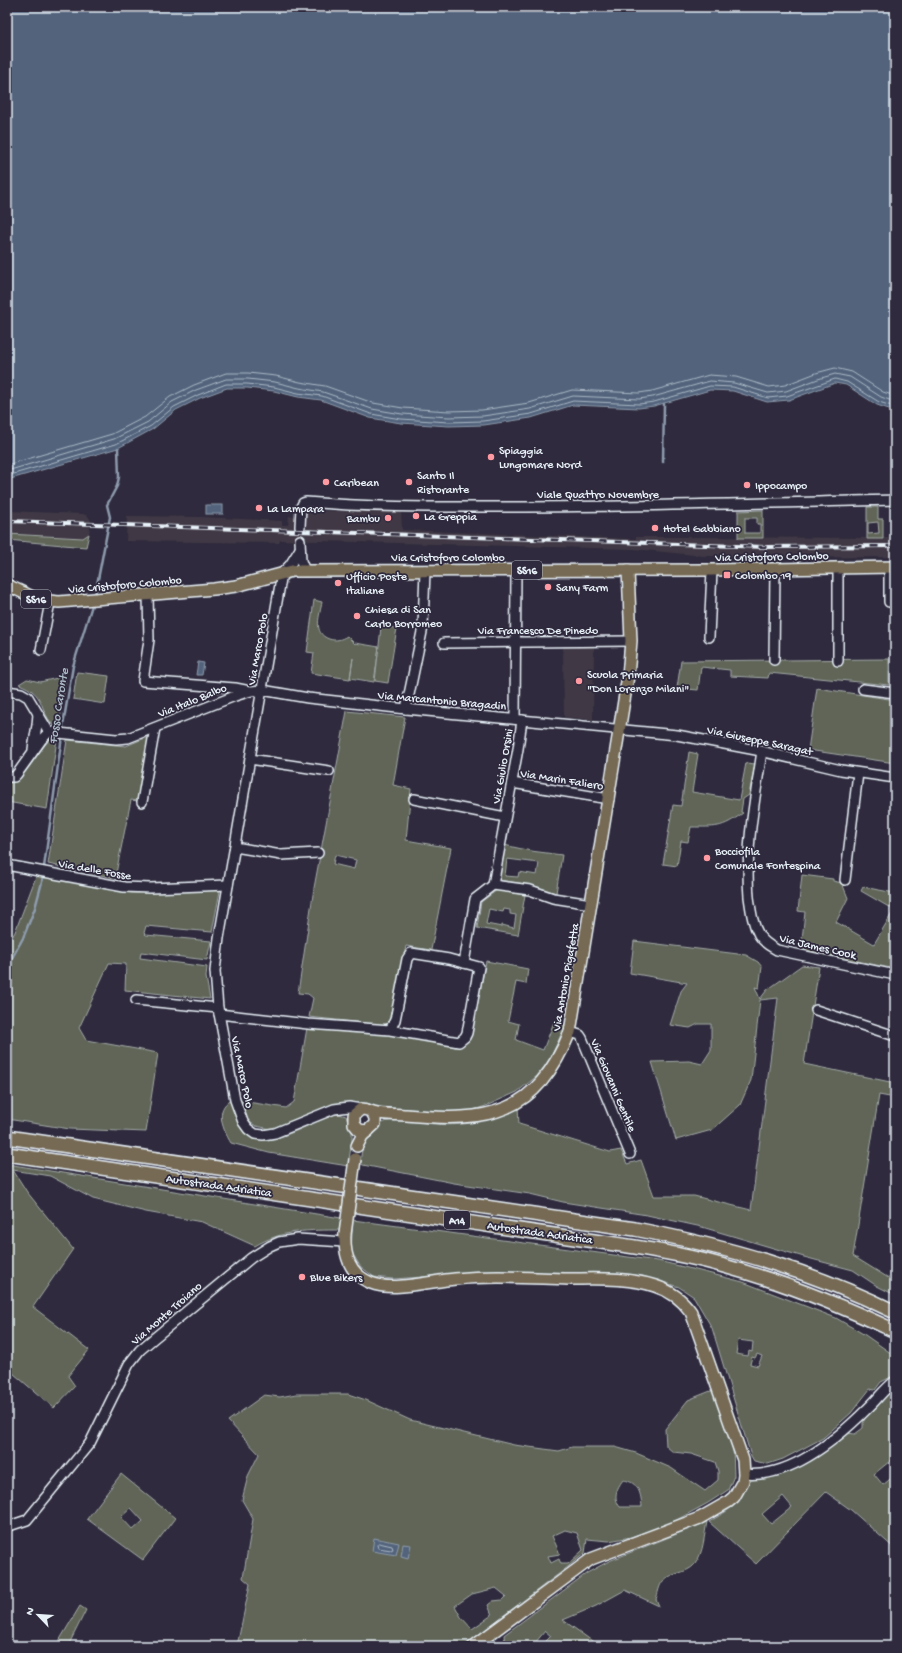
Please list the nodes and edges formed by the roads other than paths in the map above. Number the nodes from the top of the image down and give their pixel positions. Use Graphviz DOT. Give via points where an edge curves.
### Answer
graph roads {
  1 [pos="895,500"];
  2 [pos="300,527"];
  3 [pos="892,567"];
  4 [pos="838,568"];
  5 [pos="775,569"];
  6 [pos="425,570"];
  7 [pos="516,570"];
  8 [pos="628,570"];
  9 [pos="712,570"];
  10 [pos="305,571"];
  11 [pos="282,573"];
  12 [pos="7,585"];
  13 [pos="148,595"];
  14 [pos="50,602"];
  15 [pos="895,602"];
  16 [pos="710,637"];
  17 [pos="631,641"];
  18 [pos="444,642"];
  19 [pos="515,642"];
  20 [pos="41,650"];
  21 [pos="774,660"];
  22 [pos="838,661"];
  23 [pos="863,689"];
  24 [pos="262,690"];
  25 [pos="7,691"];
  26 [pos="251,691"];
  27 [pos="895,693"];
  28 [pos="406,709"];
  29 [pos="38,714"];
  30 [pos="518,719"];
  31 [pos="155,728"];
  32 [pos="620,729"];
  33 [pos="53,732"];
  34 [pos="762,752"];
  35 [pos="31,755"];
  36 [pos="250,759"];
  37 [pos="329,771"];
  38 [pos="858,773"];
  39 [pos="7,777"];
  40 [pos="895,778"];
  41 [pos="512,783"];
  42 [pos="414,799"];
  43 [pos="609,799"];
  44 [pos="142,802"];
  45 [pos="505,817"];
  46 [pos="235,847"];
  47 [pos="318,853"];
  48 [pos="7,865"];
  49 [pos="845,880"];
  50 [pos="228,885"];
  51 [pos="493,885"];
  52 [pos="591,904"];
  53 [pos="464,962"];
  54 [pos="895,976"];
  55 [pos="136,1000"];
  56 [pos="816,1010"];
  57 [pos="219,1011"];
  58 [pos="390,1030"];
  59 [pos="570,1032"];
  60 [pos="895,1036"];
  61 [pos="341,1108"];
  62 [pos="370,1114"];
  63 [pos="355,1123"];
  64 [pos="368,1131"];
  65 [pos="7,1137"];
  66 [pos="357,1146"];
  67 [pos="7,1154"];
  68 [pos="630,1154"];
  69 [pos="344,1238"];
  70 [pos="895,1312"];
  71 [pos="895,1331"];
  72 [pos="895,1381"];
  73 [pos="744,1474"];
  74 [pos="7,1525"];
  75 [pos="474,1646"];
  1 -- 2 [label="street, Viale Quattro Novembre" via="417,507 306,502 302,503 300,510"];
  3 -- 4 [label="main road, Via Cristoforo Colombo / SS16"];
  3 -- 15 [label="street" via="889,602"];
  4 -- 5 [label="main road, Via Cristoforo Colombo / SS16"];
  4 -- 22 [label="street"];
  5 -- 9 [label="main road, Via Cristoforo Colombo / SS16"];
  5 -- 21 [label="street"];
  6 -- 7 [label="main road, Via Cristoforo Colombo / SS16"];
  6 -- 10 [label="main road, Via Cristoforo Colombo / SS16"];
  6 -- 28 [label="street" via="423,627"];
  7 -- 8 [label="main road, Via Cristoforo Colombo / SS16"];
  7 -- 19 [label="street, Via Giulio Orsini"];
  8 -- 9 [label="main road, Via Cristoforo Colombo / SS16"];
  8 -- 17 [label="main road, Via Antonio Pigafetta"];
  9 -- 16 [label="street"];
  10 -- 11 [label="main road, Via Cristoforo Colombo / SS16"];
  10 -- 11 [label="street" via="301,561 300,545 290,565"];
  11 -- 13 [label="main road, Via Cristoforo Colombo / SS16" via="236,586"];
  11 -- 24 [label="street, Via Marco Polo"];
  12 -- 14 [label="main road, Via Cristoforo Colombo / SS16" via="34,598"];
  13 -- 14 [label="main road, Via Cristoforo Colombo / SS16"];
  13 -- 26 [label="street" via="149,640 143,681"];
  14 -- 20 [label="street"];
  17 -- 19 [label="street, Via Francesco De Pinedo"];
  17 -- 32 [label="main road, Via Antonio Pigafetta"];
  18 -- 19 [label="street, Via Francesco De Pinedo"];
  19 -- 30 [label="street, Via Giulio Orsini"];
  23 -- 27 [label="street"];
  24 -- 26 [label="street, Via Italo Balbo"];
  24 -- 28 [label="street, Via Marcantonio Bragadin"];
  24 -- 36 [label="street, Via Marco Polo"];
  25 -- 29 [label="street" via="28,697"];
  26 -- 31 [label="street, Via Italo Balbo"];
  28 -- 30 [label="street, Via Marcantonio Bragadin"];
  29 -- 33 [label="street"];
  29 -- 35 [label="street"];
  30 -- 32 [label="street, Via Marcantonio Bragadin"];
  30 -- 41 [label="street, Via Giulio Orsini" via="518,749"];
  31 -- 33 [label="street, Via Italo Balbo" via="122,739"];
  31 -- 44 [label="street, Via Italo Balbo"];
  32 -- 34 [label="street, Via Giuseppe Saragat" via="688,737"];
  32 -- 43 [label="main road, Via Antonio Pigafetta"];
  33 -- 35 [label="street" via="42,739"];
  34 -- 38 [label="street, Via Giuseppe Saragat"];
  34 -- 54 [label="street, Via James Cook" via="748,853 751,911 759,936 766,944 777,950"];
  35 -- 39 [label="street" via="17,774"];
  36 -- 37 [label="street"];
  36 -- 46 [label="street, Via Marco Polo"];
  38 -- 40 [label="street, Via Giuseppe Saragat"];
  38 -- 49 [label="street"];
  41 -- 43 [label="street, Via Marin Faliero"];
  41 -- 45 [label="street, Via Giulio Orsini"];
  42 -- 45 [label="street, Via Giulio Orsini"];
  43 -- 52 [label="main road, Via Antonio Pigafetta"];
  45 -- 51 [label="street, Via Giulio Orsini"];
  46 -- 47 [label="street" via="281,855"];
  46 -- 50 [label="street, Via Marco Polo"];
  48 -- 50 [label="street, Via delle Fosse" via="124,887"];
  50 -- 57 [label="street, Via Marco Polo" via="216,956"];
  51 -- 52 [label="street" via="530,890 553,898"];
  51 -- 53 [label="street" via="475,900"];
  52 -- 59 [label="main road, Via Antonio Pigafetta"];
  53 -- 58 [label="street, Via Marco Polo" via="411,953 407,959 395,1020"];
  53 -- 58 [label="street, Via Marco Polo" via="476,965 480,969 465,1037 462,1040 455,1042"];
  55 -- 57 [label="street"];
  56 -- 60 [label="street"];
  57 -- 58 [label="street, Via Marco Polo" via="308,1024"];
  57 -- 61 [label="street, Via Marco Polo" via="235,1100 248,1129 255,1134 275,1133 326,1111"];
  59 -- 62 [label="main road, Via Antonio Pigafetta" via="548,1073 530,1094 505,1108 459,1118"];
  59 -- 68 [label="street, Via Giovanni Gentile" via="582,1038"];
  61 -- 62 [label="street, Via Marco Polo"];
  61 -- 63 [label="street" via="348,1111"];
  62 -- 63 [label="main road" via="357,1111"];
  62 -- 64 [label="main road" via="373,1127"];
  63 -- 64 [label="main road" via="362,1131"];
  63 -- 66 [label="main road"];
  64 -- 66 [label="main road"];
  65 -- 70 [label="highway, Autostrada Adriatica / A14" via="635,1229 686,1239 795,1269"];
  66 -- 69 [label="main road, bridge"];
  67 -- 71 [label="highway, Autostrada Adriatica / A14" via="635,1246 724,1266 791,1287"];
  69 -- 73 [label="main road" via="346,1258 353,1270 363,1279 378,1285 401,1286 478,1277 619,1280 654,1286 678,1297 692,1312 742,1460"];
  69 -- 74 [label="street, Via Monte Troiano" via="298,1239 270,1246 251,1258 140,1350 129,1364 90,1443 27,1520"];
  72 -- 73 [label="street" via="852,1424 811,1456 781,1469 752,1475"];
  73 -- 75 [label="main road" via="734,1497 716,1510 591,1559"];
}
